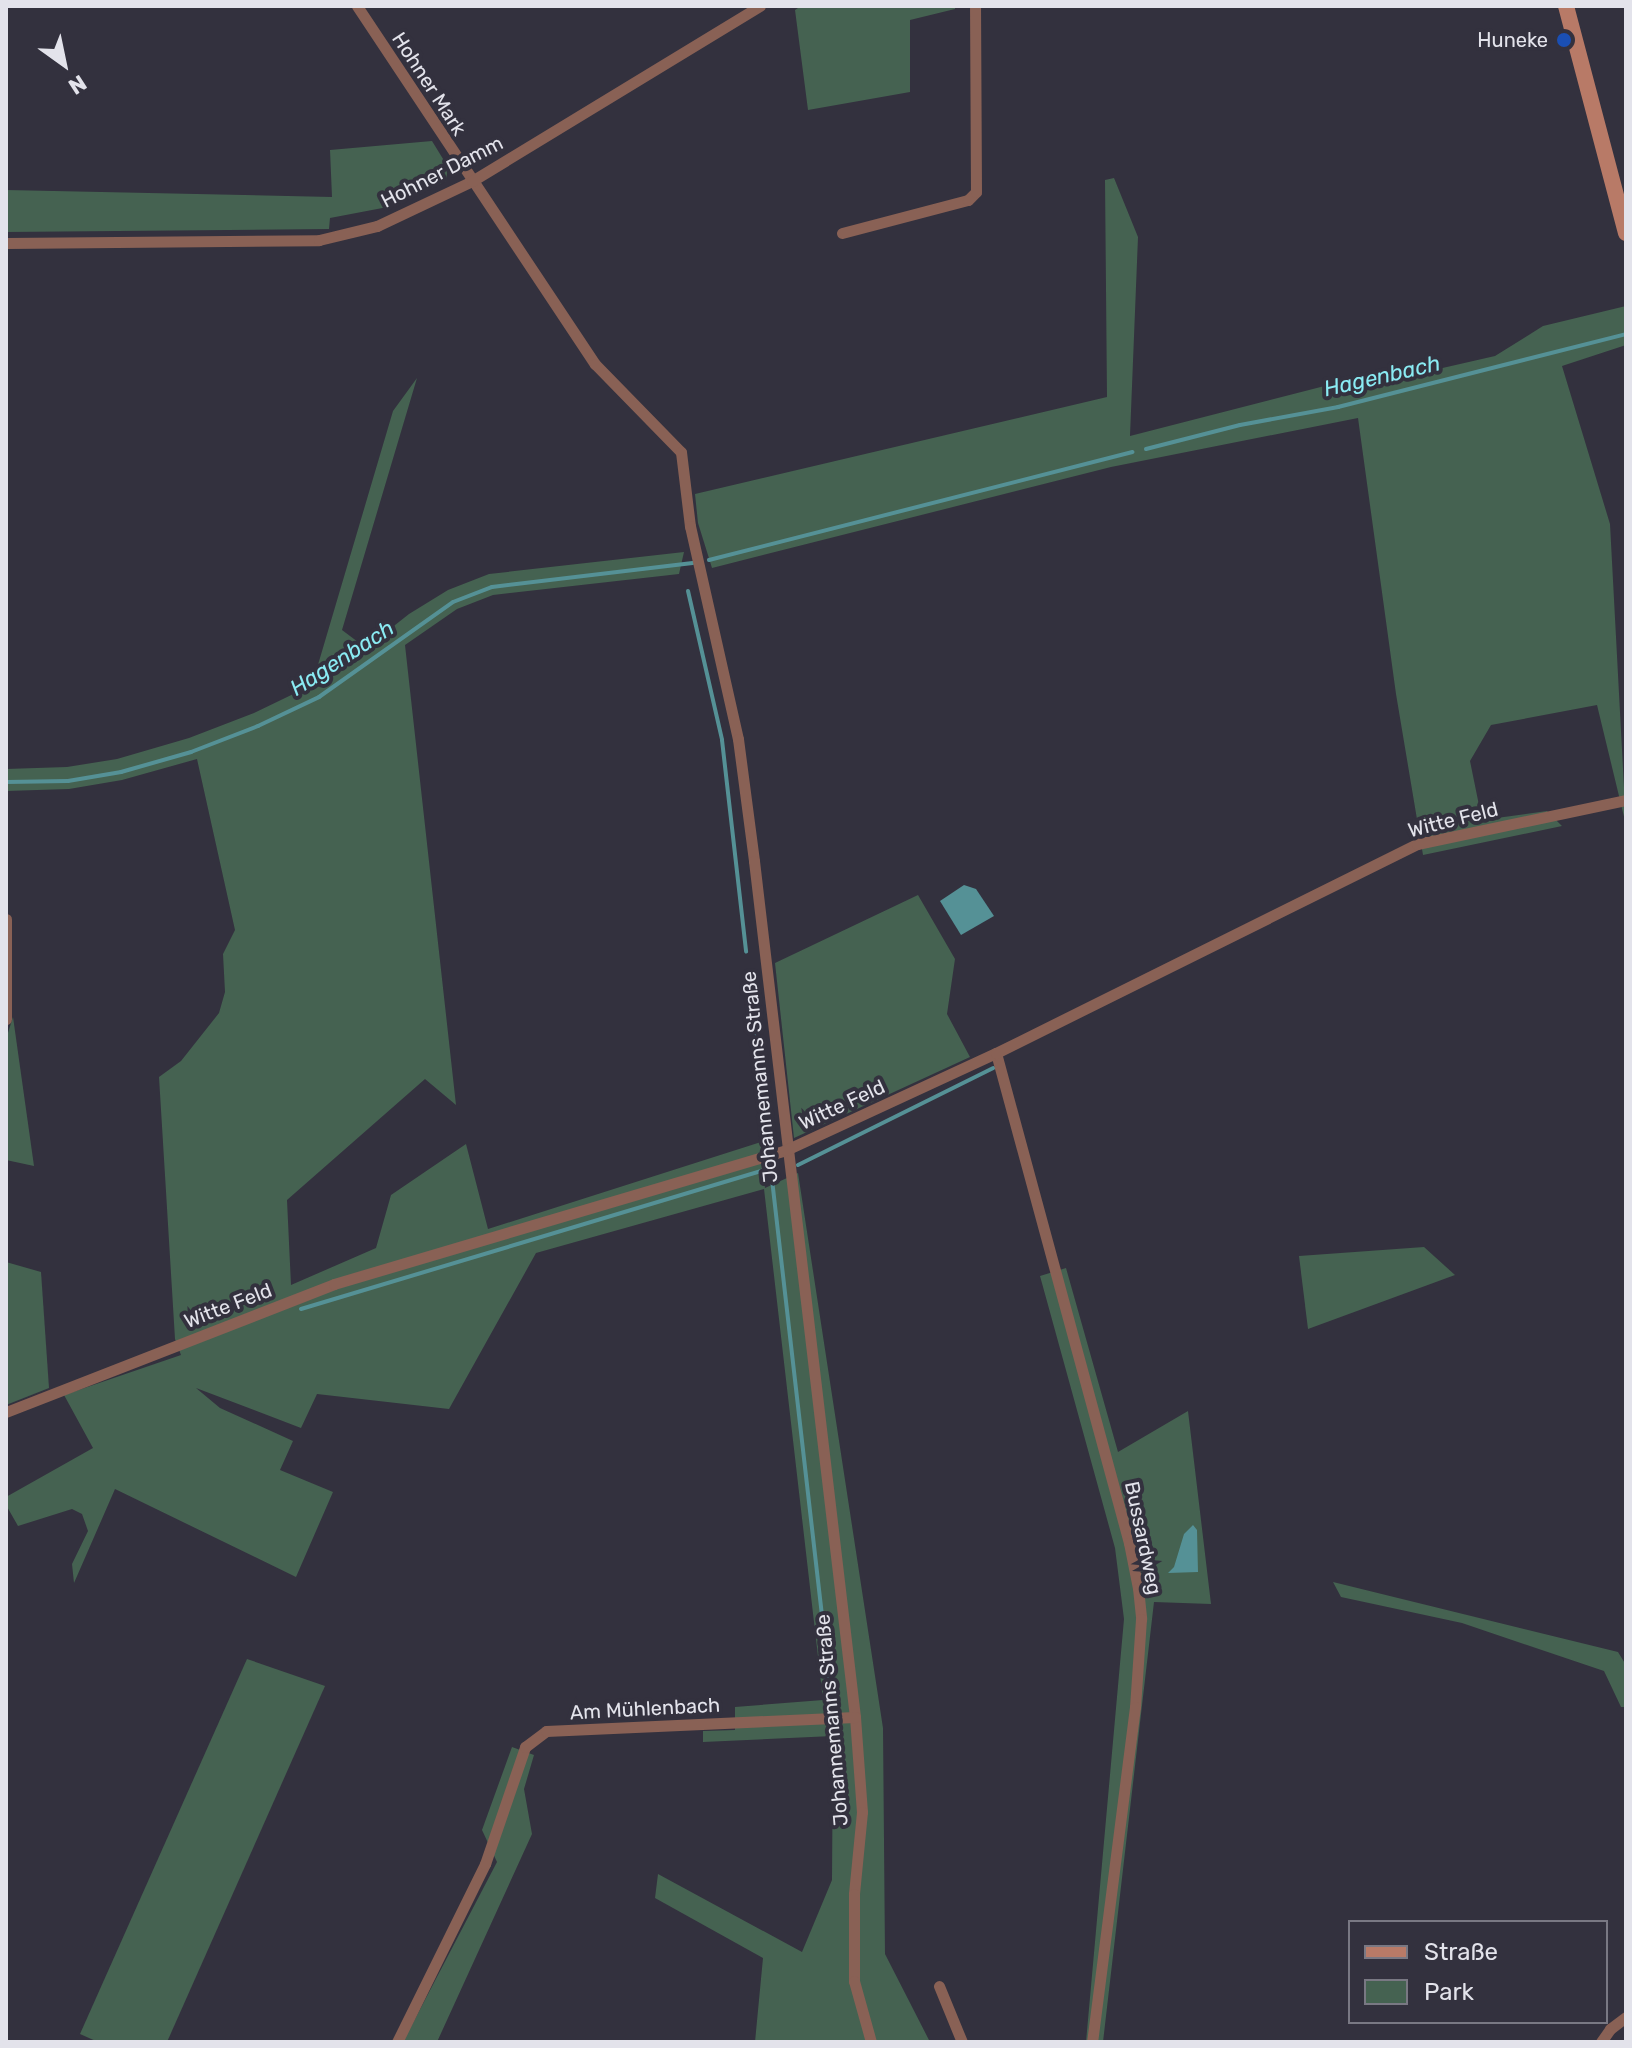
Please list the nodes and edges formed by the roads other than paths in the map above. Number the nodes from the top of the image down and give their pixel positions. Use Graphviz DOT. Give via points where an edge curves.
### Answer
graph roads {
  1 [pos="357,6"];
  2 [pos="975,6"];
  3 [pos="1566,6"];
  4 [pos="756,7"];
  5 [pos="472,181"];
  6 [pos="842,233"];
  7 [pos="1626,233"];
  8 [pos="6,243"];
  9 [pos="1626,800"];
  10 [pos="6,919"];
  11 [pos="6,1019"];
  12 [pos="996,1053"];
  13 [pos="786,1150"];
  14 [pos="6,1412"];
  15 [pos="855,1717"];
  16 [pos="939,1986"];
  17 [pos="1626,2017"];
  18 [pos="397,2042"];
  19 [pos="871,2042"];
  20 [pos="962,2042"];
  21 [pos="1092,2042"];
  22 [pos="1601,2042"];
  1 -- 5 [label="street, Hohner Mark"];
  2 -- 6 [label="street" via="976,192 955,204"];
  3 -- 7 [label="street"];
  4 -- 5 [label="street, Hohner Damm"];
  5 -- 8 [label="street, Hohner Damm" via="377,226 319,240"];
  5 -- 13 [label="street, Johannemanns Straße" via="595,364 681,452 690,526 738,739"];
  9 -- 12 [label="street, Witte Feld" via="1417,844"];
  10 -- 11 [label="street"];
  12 -- 13 [label="street, Witte Feld"];
  12 -- 21 [label="street, Bussardweg" via="1138,1588 1135,1707"];
  13 -- 14 [label="street, Witte Feld" via="334,1284"];
  13 -- 15 [label="street, Johannemanns Straße"];
  15 -- 18 [label="street, Am Mühlenbach" via="546,1731 525,1747 485,1864"];
  15 -- 19 [label="street, Johannemanns Straße" via="862,1812 854,1969"];
  16 -- 20 [label="street"];
  17 -- 22 [label="street"];
}
